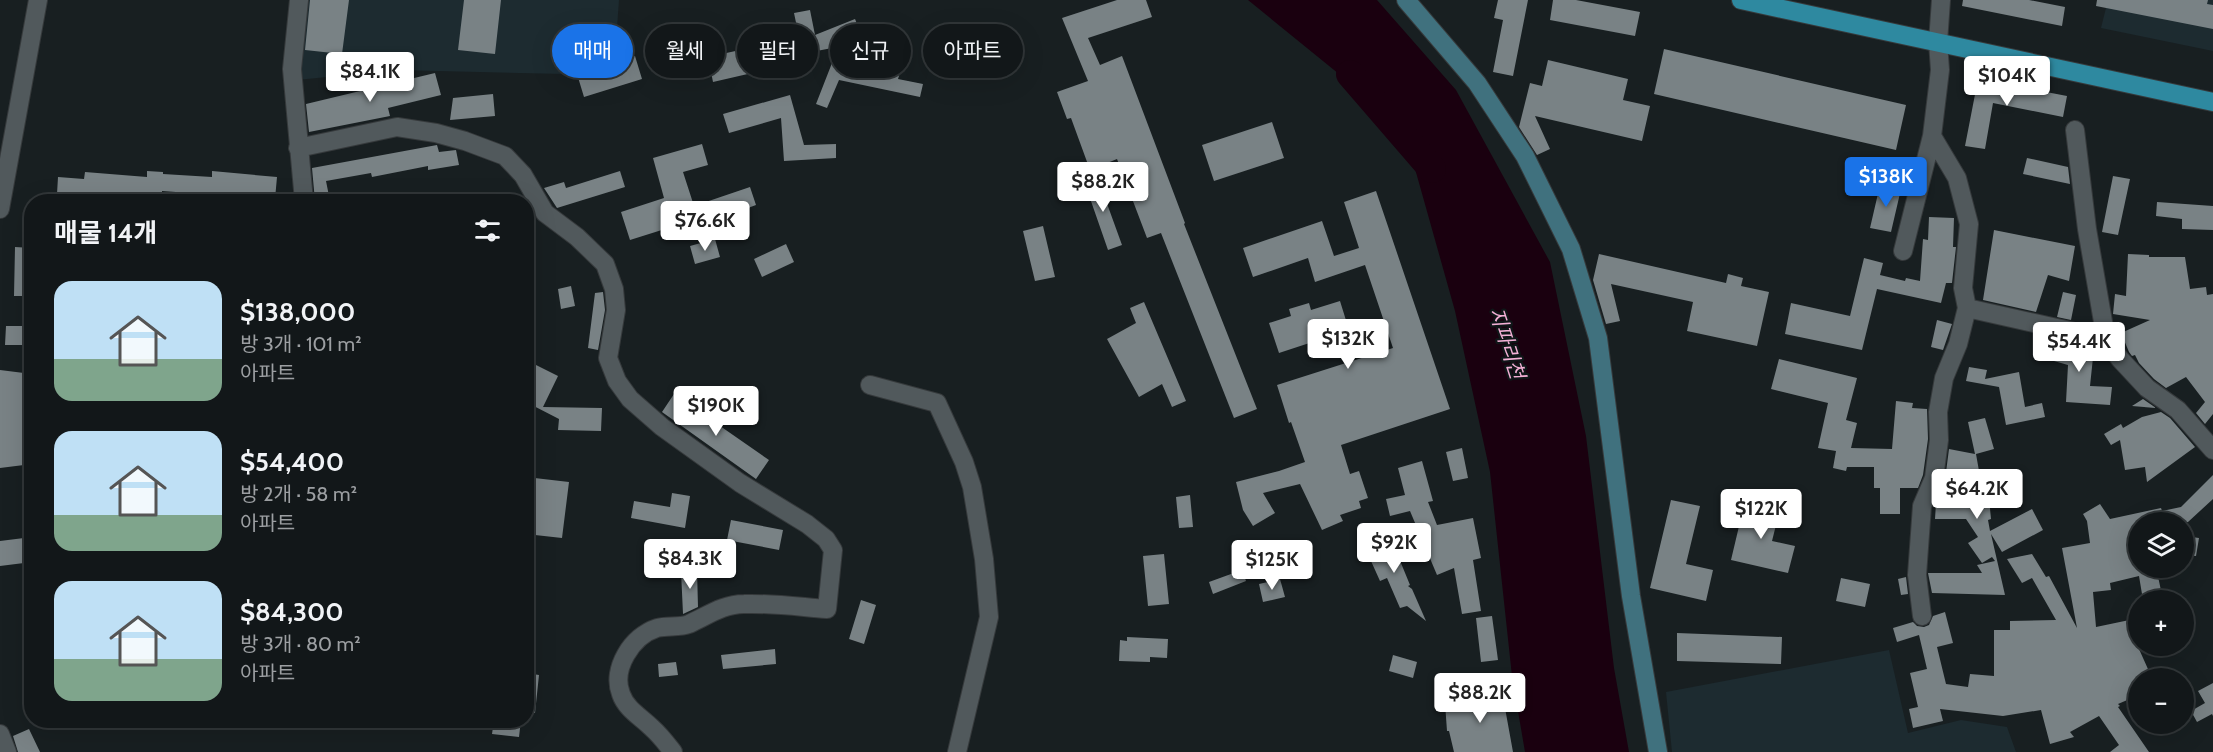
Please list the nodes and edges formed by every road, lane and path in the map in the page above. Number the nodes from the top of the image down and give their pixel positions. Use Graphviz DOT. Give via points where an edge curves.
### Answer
graph roads {
  1 [pos="38,0"];
  2 [pos="299,0"];
  3 [pos="1406,0"];
  4 [pos="1741,0"];
  5 [pos="1941,0"];
  6 [pos="1938,42"];
  7 [pos="2213,102"];
  8 [pos="2075,130"];
  9 [pos="1932,136"];
  10 [pos="298,148"];
  11 [pos="303,194"];
  12 [pos="0,208"];
  13 [pos="1903,251"];
  14 [pos="1967,308"];
  15 [pos="2106,339"];
  16 [pos="870,385"];
  17 [pos="2213,450"];
  18 [pos="1922,615"];
  19 [pos="0,734"];
  20 [pos="7,752"];
  21 [pos="673,752"];
  22 [pos="957,752"];
  23 [pos="1658,752"];
  1 -- 12 [label="street"];
  2 -- 10 [label="street" via="292,69"];
  3 -- 23 [label="street" via="1477,82 1525,156 1571,249 1598,338 1631,596"];
  4 -- 6 [label="main road"];
  5 -- 6 [label="street"];
  6 -- 7 [label="main road"];
  6 -- 9 [label="street" via="1940,70"];
  8 -- 15 [label="street"];
  9 -- 13 [label="street"];
  9 -- 14 [label="street" via="1957,178 1969,224 1963,288"];
  10 -- 11 [label="street"];
  10 -- 21 [label="street" via="397,127 436,133 505,156 523,175 545,213 605,264 616,310 608,358 630,399 732,477 807,524 833,550 827,609 743,604 721,608 685,625 658,628 634,644 624,657 618,684 626,704"];
  14 -- 15 [label="street"];
  14 -- 18 [label="street" via="1944,378 1934,478 1922,506 1917,575"];
  15 -- 17 [label="street" via="2147,388 2178,410"];
  16 -- 22 [label="street" via="937,403 972,487 989,617"];
  19 -- 20 [label="street"];
}
